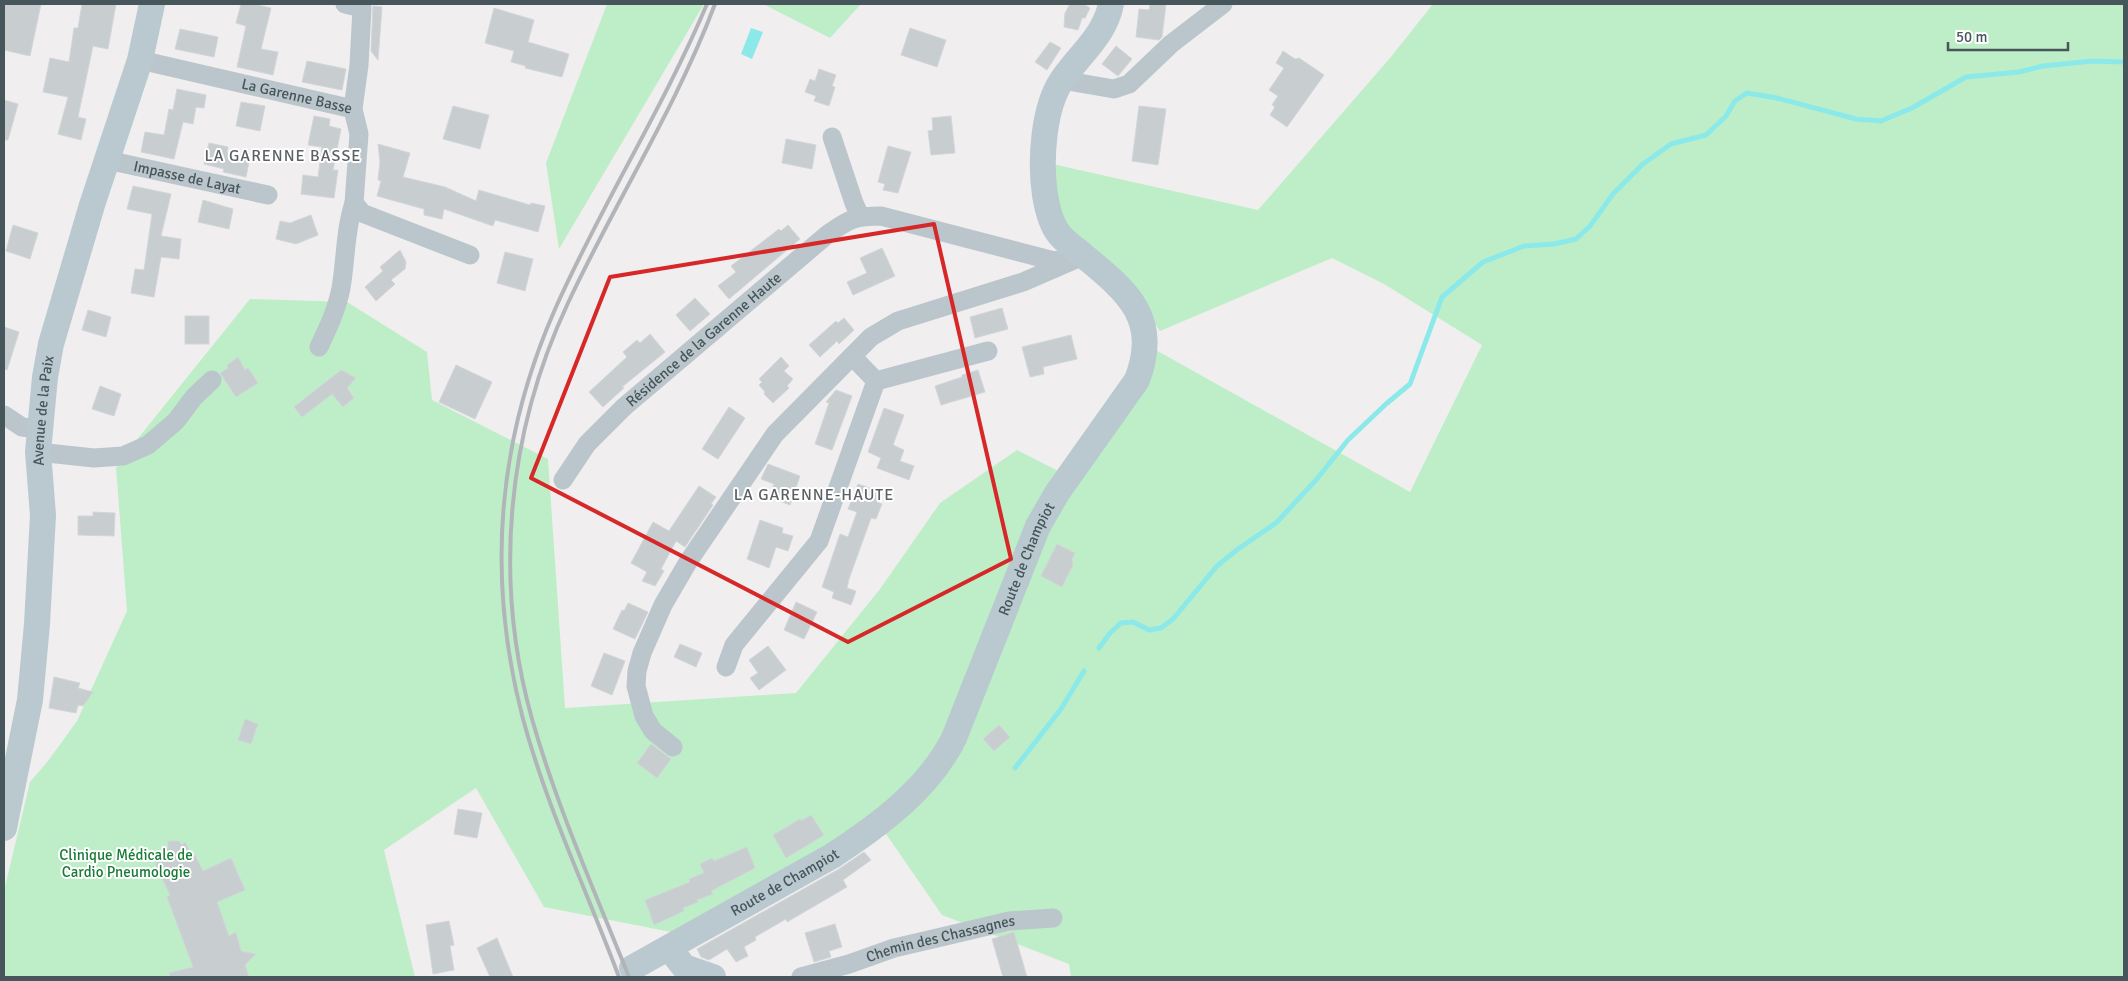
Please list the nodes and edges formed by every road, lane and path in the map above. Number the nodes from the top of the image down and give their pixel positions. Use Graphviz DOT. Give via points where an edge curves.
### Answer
graph roads {
  1 [pos="152,4"];
  2 [pos="345,4"];
  3 [pos="1111,4"];
  4 [pos="1223,4"];
  5 [pos="140,60"];
  6 [pos="1062,80"];
  7 [pos="353,109"];
  8 [pos="832,137"];
  9 [pos="107,160"];
  10 [pos="268,196"];
  11 [pos="354,202"];
  12 [pos="860,216"];
  13 [pos="470,255"];
  14 [pos="1084,256"];
  15 [pos="319,347"];
  16 [pos="988,351"];
  17 [pos="852,356"];
  18 [pos="212,380"];
  19 [pos="876,381"];
  20 [pos="4,414"];
  21 [pos="38,441"];
  22 [pos="563,480"];
  23 [pos="726,667"];
  24 [pos="673,746"];
  25 [pos="4,828"];
  26 [pos="1053,918"];
  27 [pos="668,948"];
  28 [pos="632,968"];
  29 [pos="714,977"];
  30 [pos="801,977"];
  1 -- 5 [label="street, Avenue de la Paix"];
  2 -- 7 [label="street" via="362,8"];
  3 -- 6 [label="street, Route de Champiot" via="1103,27"];
  4 -- 6 [label="street" via="1171,44 1130,84 1114,89"];
  5 -- 7 [label="street, La Garenne Basse"];
  5 -- 9 [label="street, Avenue de la Paix"];
  6 -- 14 [label="street, Route de Champiot" via="1053,99 1044,137 1045,196 1057,232"];
  7 -- 11 [label="street, La Garenne Basse" via="359,134"];
  8 -- 12 [label="street"];
  9 -- 10 [label="street, Impasse de Layat"];
  9 -- 21 [label="street, Avenue de la Paix" via="52,344"];
  11 -- 13 [label="street" via="362,213"];
  11 -- 15 [label="street, La Garenne Basse" via="348,219 341,288"];
  12 -- 14 [label="street, Résidence de la Garenne Haute" via="903,221 1054,261"];
  12 -- 22 [label="street, Résidence de la Garenne Haute" via="828,234 624,406 588,444"];
  14 -- 17 [label="street" via="1023,282 898,321 871,337"];
  14 -- 27 [label="street, Route de Champiot" via="1116,284 1136,309 1145,339 1143,364 1137,380 1038,526 944,758 901,805 859,838"];
  16 -- 19 [label="street"];
  17 -- 19 [label="street"];
  17 -- 24 [label="street" via="775,434 688,562 663,605 642,653 636,686 644,716 654,731"];
  18 -- 21 [label="street" via="176,421 148,445 123,456 94,458"];
  19 -- 23 [label="street" via="819,541 734,645"];
  20 -- 21 [label="street"];
  21 -- 25 [label="street, Avenue de la Paix" via="43,515 37,624 30,700"];
  26 -- 30 [label="street, Chemin des Chassagnes" via="1008,921 894,948"];
  27 -- 28 [label="street, Route de Champiot"];
  27 -- 29 [label="street" via="684,967"];
}
